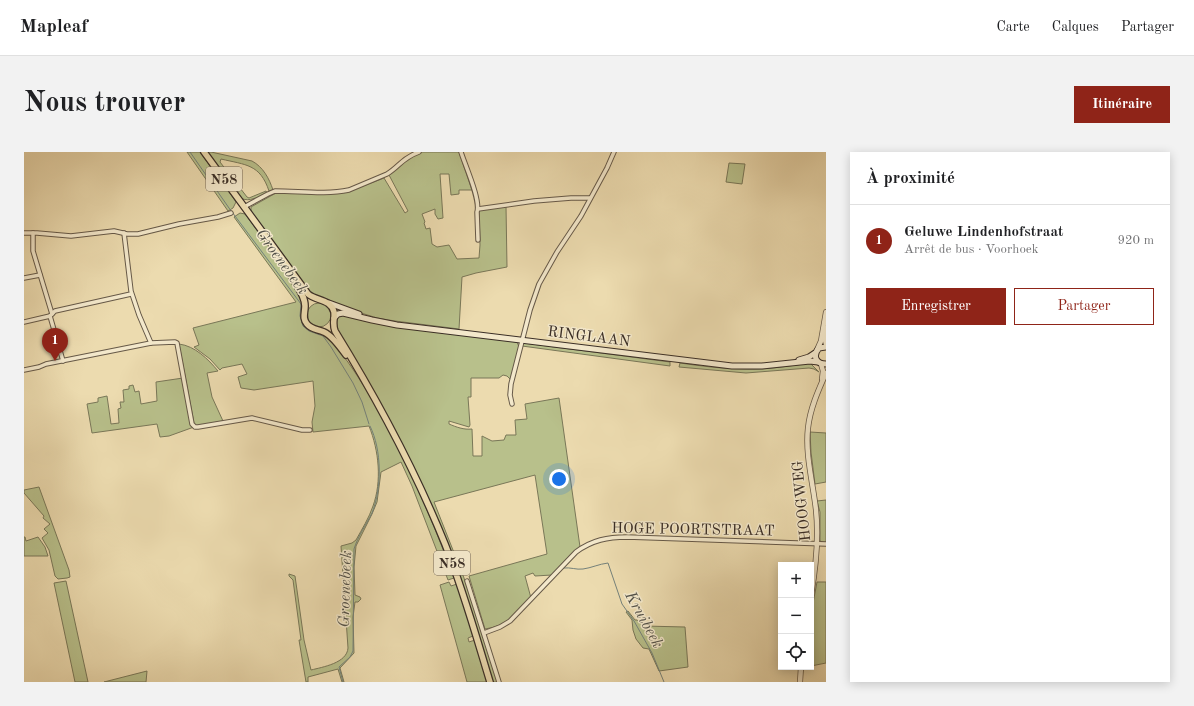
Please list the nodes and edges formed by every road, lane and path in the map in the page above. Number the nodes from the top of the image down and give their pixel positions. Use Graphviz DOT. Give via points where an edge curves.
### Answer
graph roads {
  1 [pos="204,152"];
  2 [pos="419,152"];
  3 [pos="461,152"];
  4 [pos="614,152"];
  5 [pos="590,198"];
  6 [pos="244,207"];
  7 [pos="478,209"];
  8 [pos="231,213"];
  9 [pos="24,233"];
  10 [pos="33,233"];
  11 [pos="124,233"];
  12 [pos="478,240"];
  13 [pos="280,257"];
  14 [pos="40,275"];
  15 [pos="24,278"];
  16 [pos="132,294"];
  17 [pos="321,300"];
  18 [pos="327,302"];
  19 [pos="305,308"];
  20 [pos="826,312"];
  21 [pos="51,315"];
  22 [pos="333,319"];
  23 [pos="826,320"];
  24 [pos="24,322"];
  25 [pos="387,323"];
  26 [pos="317,330"];
  27 [pos="522,340"];
  28 [pos="151,343"];
  29 [pos="826,345"];
  30 [pos="816,352"];
  31 [pos="63,361"];
  32 [pos="788,364"];
  33 [pos="822,364"];
  34 [pos="24,370"];
  35 [pos="359,371"];
  36 [pos="826,373"];
  37 [pos="821,385"];
  38 [pos="512,404"];
  39 [pos="310,430"];
  40 [pos="818,544"];
  41 [pos="826,544"];
  42 [pos="814,578"];
  43 [pos="467,581"];
  44 [pos="484,633"];
  45 [pos="801,670"];
  46 [pos="490,682"];
  47 [pos="499,682"];
  48 [pos="800,682"];
  1 -- 6 [label="main road, N58"];
  2 -- 6 [label="street" via="402,160 387,174 349,190 272,192"];
  3 -- 7 [label="street"];
  4 -- 5 [label="street"];
  5 -- 7 [label="street" via="542,200"];
  5 -- 27 [label="street" via="539,284"];
  6 -- 13 [label="main road, N58"];
  7 -- 12 [label="street"];
  8 -- 11 [label="street" via="138,234"];
  9 -- 10 [label="street"];
  10 -- 11 [label="street" via="72,236"];
  10 -- 14 [label="street"];
  11 -- 16 [label="street"];
  13 -- 17 [label="main road, N58" via="308,294"];
  13 -- 19 [label="main road, N58" via="303,297"];
  14 -- 15 [label="street"];
  14 -- 21 [label="street"];
  16 -- 21 [label="street" via="55,311"];
  16 -- 28 [label="street"];
  17 -- 18 [label="main road"];
  17 -- 19 [label="main road" via="310,302"];
  18 -- 22 [label="main road" via="334,312"];
  18 -- 25 [label="main road, RINGLAAN"];
  19 -- 26 [label="main road" via="305,321 308,326"];
  20 -- 30 [label="street" via="821,341"];
  21 -- 24 [label="street"];
  21 -- 31 [label="street"];
  22 -- 25 [label="main road, RINGLAAN" via="343,313"];
  22 -- 26 [label="main road" via="327,328"];
  22 -- 35 [label="main road, N58" via="335,332"];
  23 -- 29 [label="street"];
  25 -- 27 [label="main road, RINGLAAN"];
  26 -- 35 [label="main road, N58" via="325,332"];
  27 -- 32 [label="main road, RINGLAAN" via="732,366"];
  27 -- 38 [label="street" via="511,384"];
  28 -- 31 [label="street"];
  28 -- 39 [label="street" via="177,343 192,424 195,426 252,418"];
  29 -- 30 [label="main road, RINGLAAN"];
  30 -- 32 [label="main road, RINGLAAN"];
  30 -- 33 [label="main road" via="815,356"];
  31 -- 34 [label="street"];
  32 -- 33 [label="main road, RINGLAAN"];
  33 -- 37 [label="street"];
  35 -- 46 [label="main road, N58" via="416,477 434,519 458,579"];
  36 -- 37 [label="street, HOOGWEG"];
  37 -- 40 [label="street, HOOGWEG" via="811,412 807,451"];
  40 -- 41 [label="street, HOGE POORTSTRAAT"];
  40 -- 42 [label="street, HOOGWEG"];
  40 -- 44 [label="street, HOGE POORTSTRAAT" via="635,537 598,540 576,552 510,621"];
  43 -- 44 [label="street"];
  44 -- 47 [label="street"];
  45 -- 48 [label="street"];
}
